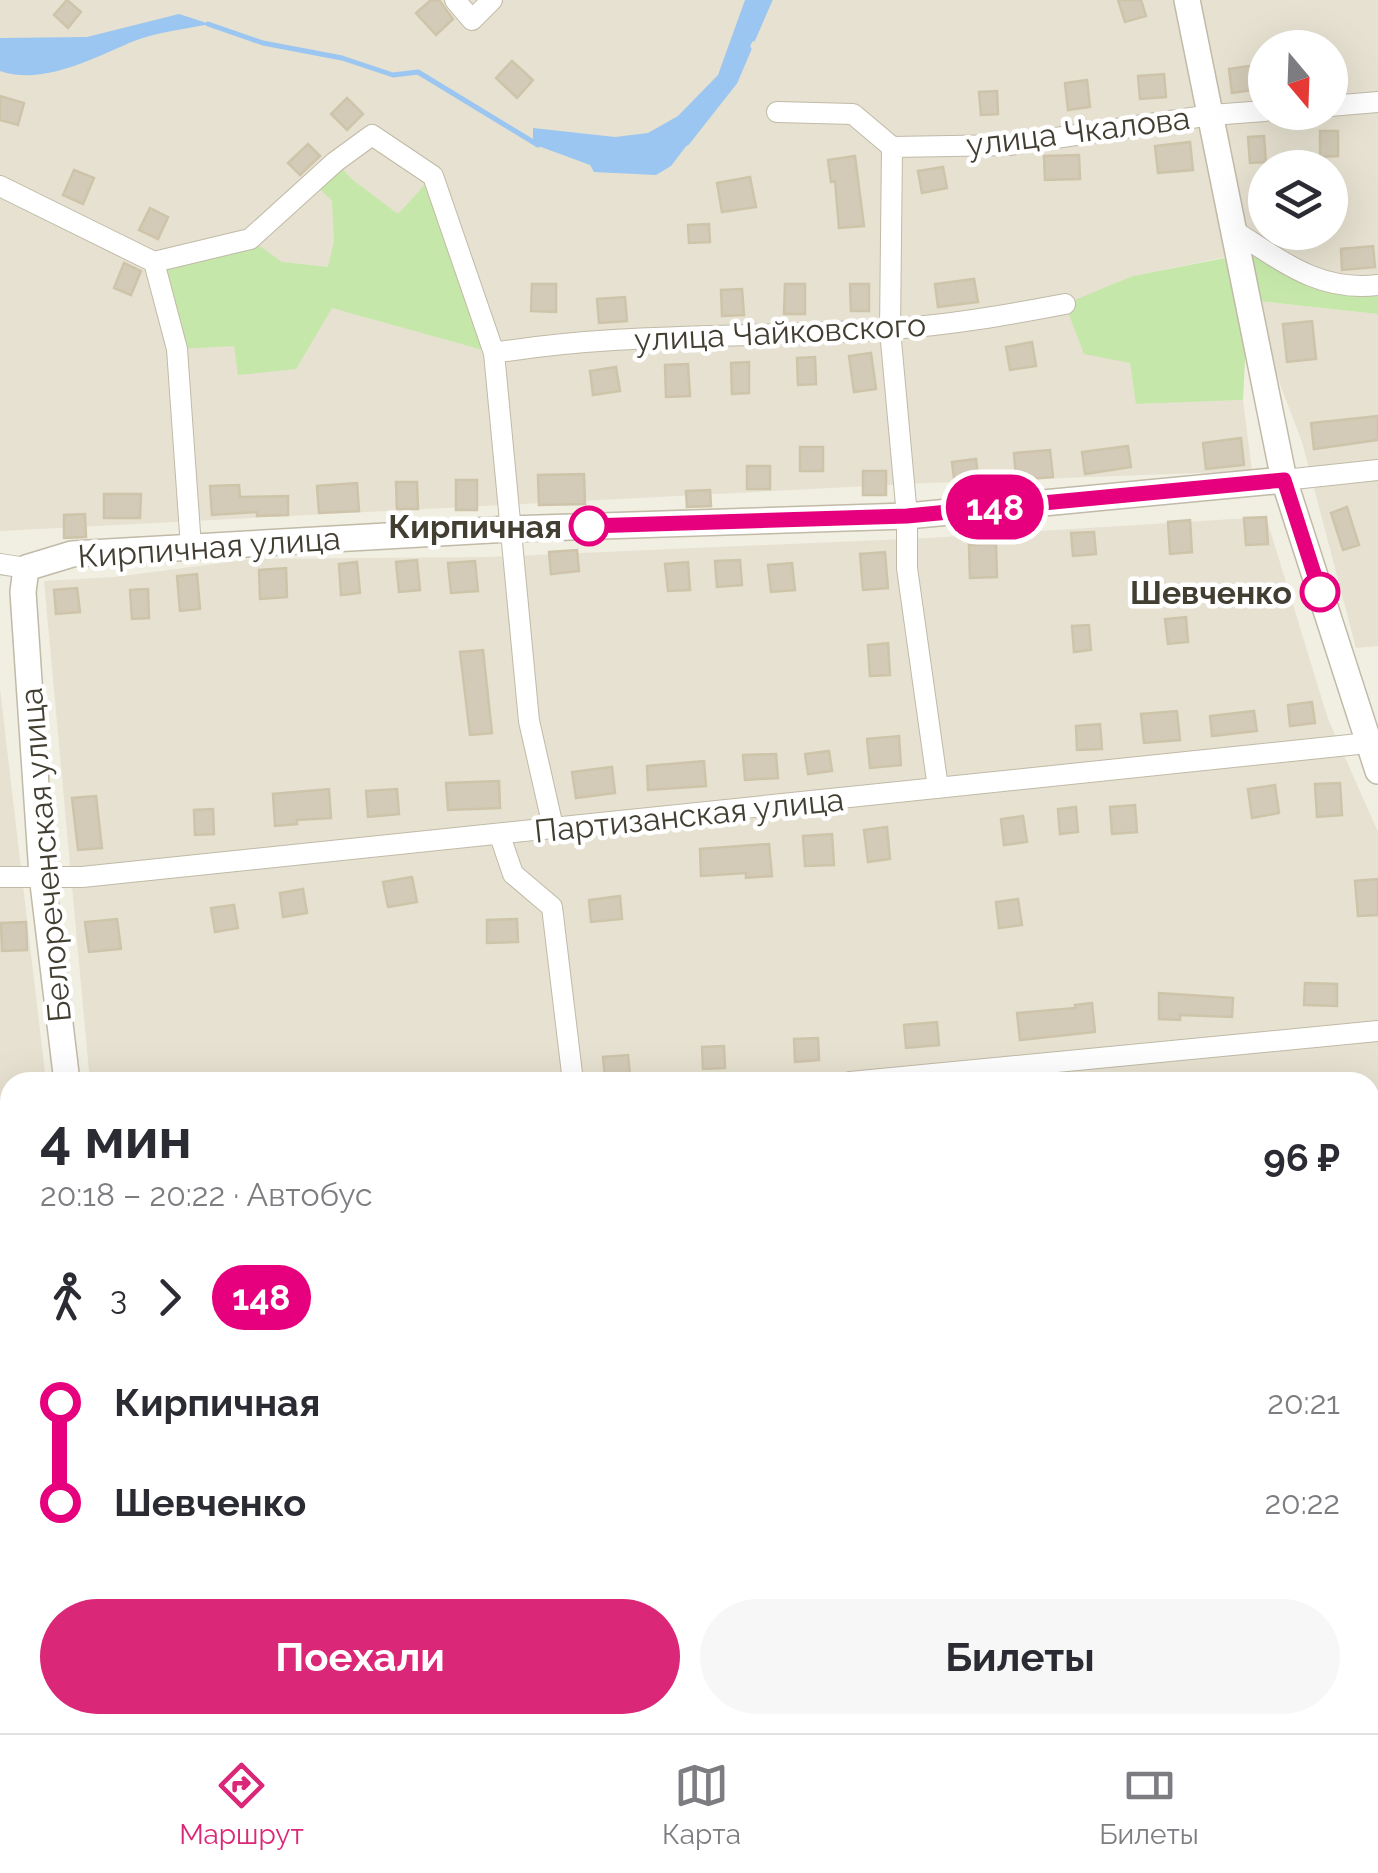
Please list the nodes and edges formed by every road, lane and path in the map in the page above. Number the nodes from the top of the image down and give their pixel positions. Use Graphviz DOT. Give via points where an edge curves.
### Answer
graph roads {
  1 [pos="455,0"];
  2 [pos="492,0"];
  3 [pos="1187,0"];
  4 [pos="1378,102"];
  5 [pos="1348,104"];
  6 [pos="777,112"];
  7 [pos="1248,112"];
  8 [pos="1211,115"];
  9 [pos="892,147"];
  10 [pos="0,186"];
  11 [pos="1236,232"];
  12 [pos="154,262"];
  13 [pos="1378,285"];
  14 [pos="1065,304"];
  15 [pos="890,330"];
  16 [pos="494,353"];
  17 [pos="1378,470"];
  18 [pos="1284,480"];
  19 [pos="907,516"];
  20 [pos="509,529"];
  21 [pos="192,547"];
  22 [pos="13,566"];
  23 [pos="1374,742"];
  24 [pos="1378,771"];
  25 [pos="938,788"];
  26 [pos="553,827"];
  27 [pos="500,836"];
  28 [pos="42,875"];
  29 [pos="0,877"];
  30 [pos="1378,1032"];
  31 [pos="67,1072"];
  32 [pos="572,1072"];
  33 [pos="956,1072"];
  1 -- 2 [label="street" via="472,20"];
  3 -- 8 [label="street"];
  4 -- 5 [label="street"];
  6 -- 9 [label="street" via="852,114"];
  7 -- 8 [label="street, улица Чкалова"];
  8 -- 9 [label="street, улица Чкалова" via="1009,145"];
  8 -- 11 [label="street"];
  9 -- 15 [label="street"];
  10 -- 12 [label="street"];
  11 -- 13 [label="street" via="1315,280 1352,288"];
  11 -- 18 [label="street"];
  12 -- 16 [label="street" via="250,238 372,135 433,176"];
  12 -- 21 [label="street" via="177,349"];
  14 -- 15 [label="street, улица Чайковского"];
  15 -- 16 [label="street, улица Чайковского" via="560,342"];
  15 -- 19 [label="street"];
  16 -- 20 [label="street"];
  17 -- 18 [label="street, Кирпичная улица"];
  18 -- 19 [label="street, Кирпичная улица"];
  18 -- 23 [label="street"];
  19 -- 20 [label="street, Кирпичная улица"];
  19 -- 25 [label="street" via="907,568"];
  20 -- 21 [label="street, Кирпичная улица"];
  20 -- 26 [label="street" via="529,722"];
  21 -- 22 [label="street, Кирпичная улица" via="72,554"];
  22 -- 28 [label="street, Белореченская улица" via="23,592"];
  23 -- 24 [label="street"];
  23 -- 25 [label="street, Партизанская улица"];
  25 -- 26 [label="street, Партизанская улица"];
  26 -- 27 [label="street, Партизанская улица"];
  27 -- 28 [label="street, Партизанская улица" via="82,877"];
  27 -- 32 [label="street" via="514,874 552,907"];
  28 -- 29 [label="street, Партизанская улица"];
  28 -- 31 [label="street, Белореченская улица"];
  30 -- 33 [label="street"];
}
